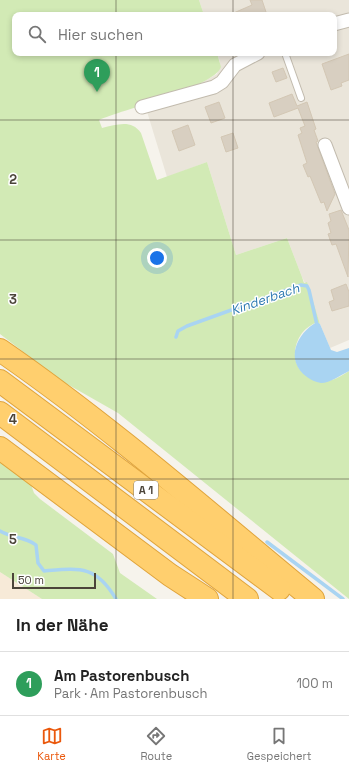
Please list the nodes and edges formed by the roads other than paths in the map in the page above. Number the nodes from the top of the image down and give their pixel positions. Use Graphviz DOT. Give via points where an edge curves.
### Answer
graph roads {
  1 [pos="349,20"];
  2 [pos="337,23"];
  3 [pos="253,56"];
  4 [pos="286,56"];
  5 [pos="301,98"];
  6 [pos="142,107"];
  7 [pos="326,145"];
  8 [pos="349,208"];
  9 [pos="0,342"];
  10 [pos="0,350"];
  11 [pos="34,373"];
  12 [pos="0,381"];
  13 [pos="0,413"];
  14 [pos="0,448"];
  15 [pos="0,455"];
  16 [pos="60,493"];
  17 [pos="207,599"];
  18 [pos="247,599"];
  19 [pos="293,599"];
  20 [pos="313,599"];
  1 -- 2 [label="street"];
  3 -- 6 [label="street" via="235,66 222,82 214,87"];
  4 -- 5 [label="lane"];
  7 -- 8 [label="street"];
  9 -- 11 [label="highway"];
  10 -- 11 [label="highway"];
  11 -- 20 [label="highway" via="172,480"];
  12 -- 19 [label="highway, A 1"];
  13 -- 18 [label="highway, A 1"];
  14 -- 16 [label="highway"];
  15 -- 16 [label="highway"];
  16 -- 17 [label="highway" via="170,575"];
}
